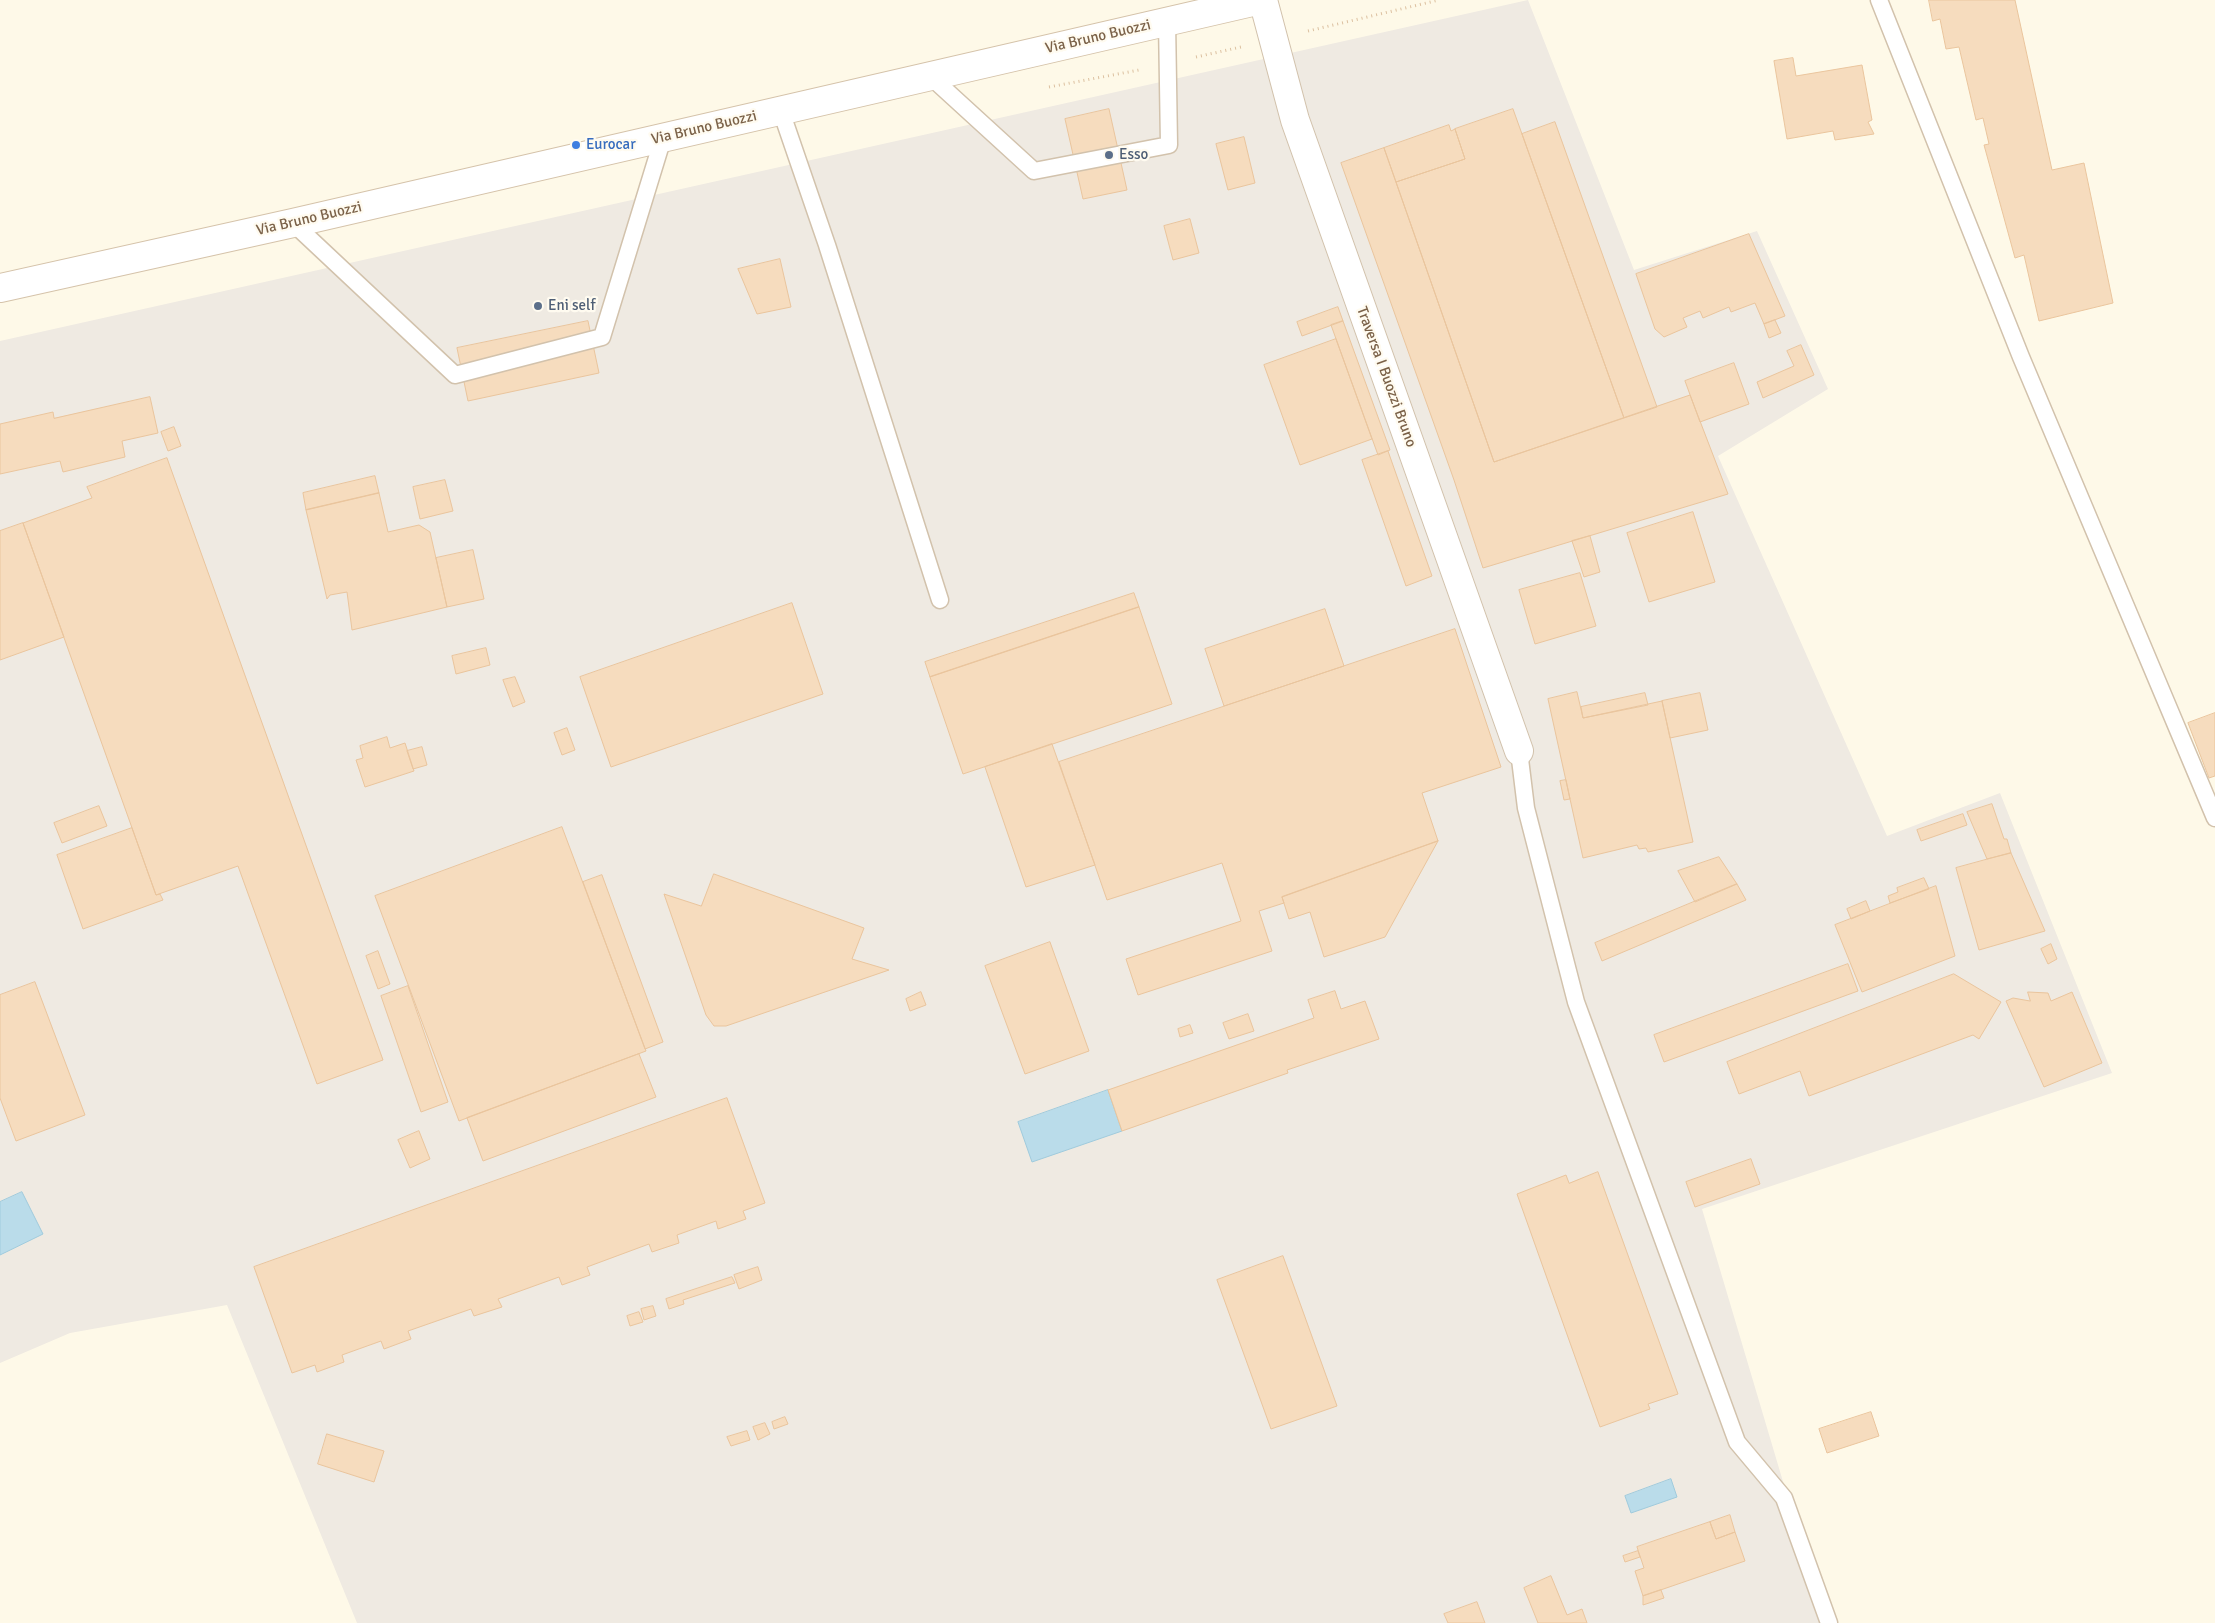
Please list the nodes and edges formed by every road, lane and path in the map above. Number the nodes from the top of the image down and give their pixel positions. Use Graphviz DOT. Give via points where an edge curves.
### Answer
graph roads {
  1 [pos="1262,0"];
  2 [pos="1879,0"];
  3 [pos="1167,22"];
  4 [pos="930,76"];
  5 [pos="781,111"];
  6 [pos="663,138"];
  7 [pos="293,223"];
  8 [pos="0,288"];
  9 [pos="940,600"];
  10 [pos="1519,751"];
  11 [pos="2215,818"];
  12 [pos="1829,1623"];
  1 -- 3 [label="main road, Via Bruno Buozzi"];
  1 -- 10 [label="main road, Traversa I Buozzi Bruno" via="1295,120"];
  2 -- 11 [label="lane" via="2021,357"];
  3 -- 4 [label="main road, Via Bruno Buozzi"];
  3 -- 4 [label="lane" via="1169,145 1034,171"];
  4 -- 5 [label="main road, Via Bruno Buozzi"];
  5 -- 6 [label="main road, Via Bruno Buozzi"];
  5 -- 9 [label="lane"];
  6 -- 7 [label="main road, Via Bruno Buozzi"];
  6 -- 7 [label="lane" via="602,337 455,374"];
  7 -- 8 [label="main road, Via Bruno Buozzi"];
  10 -- 12 [label="lane" via="1526,808 1576,1002 1737,1442 1784,1498"];
}
